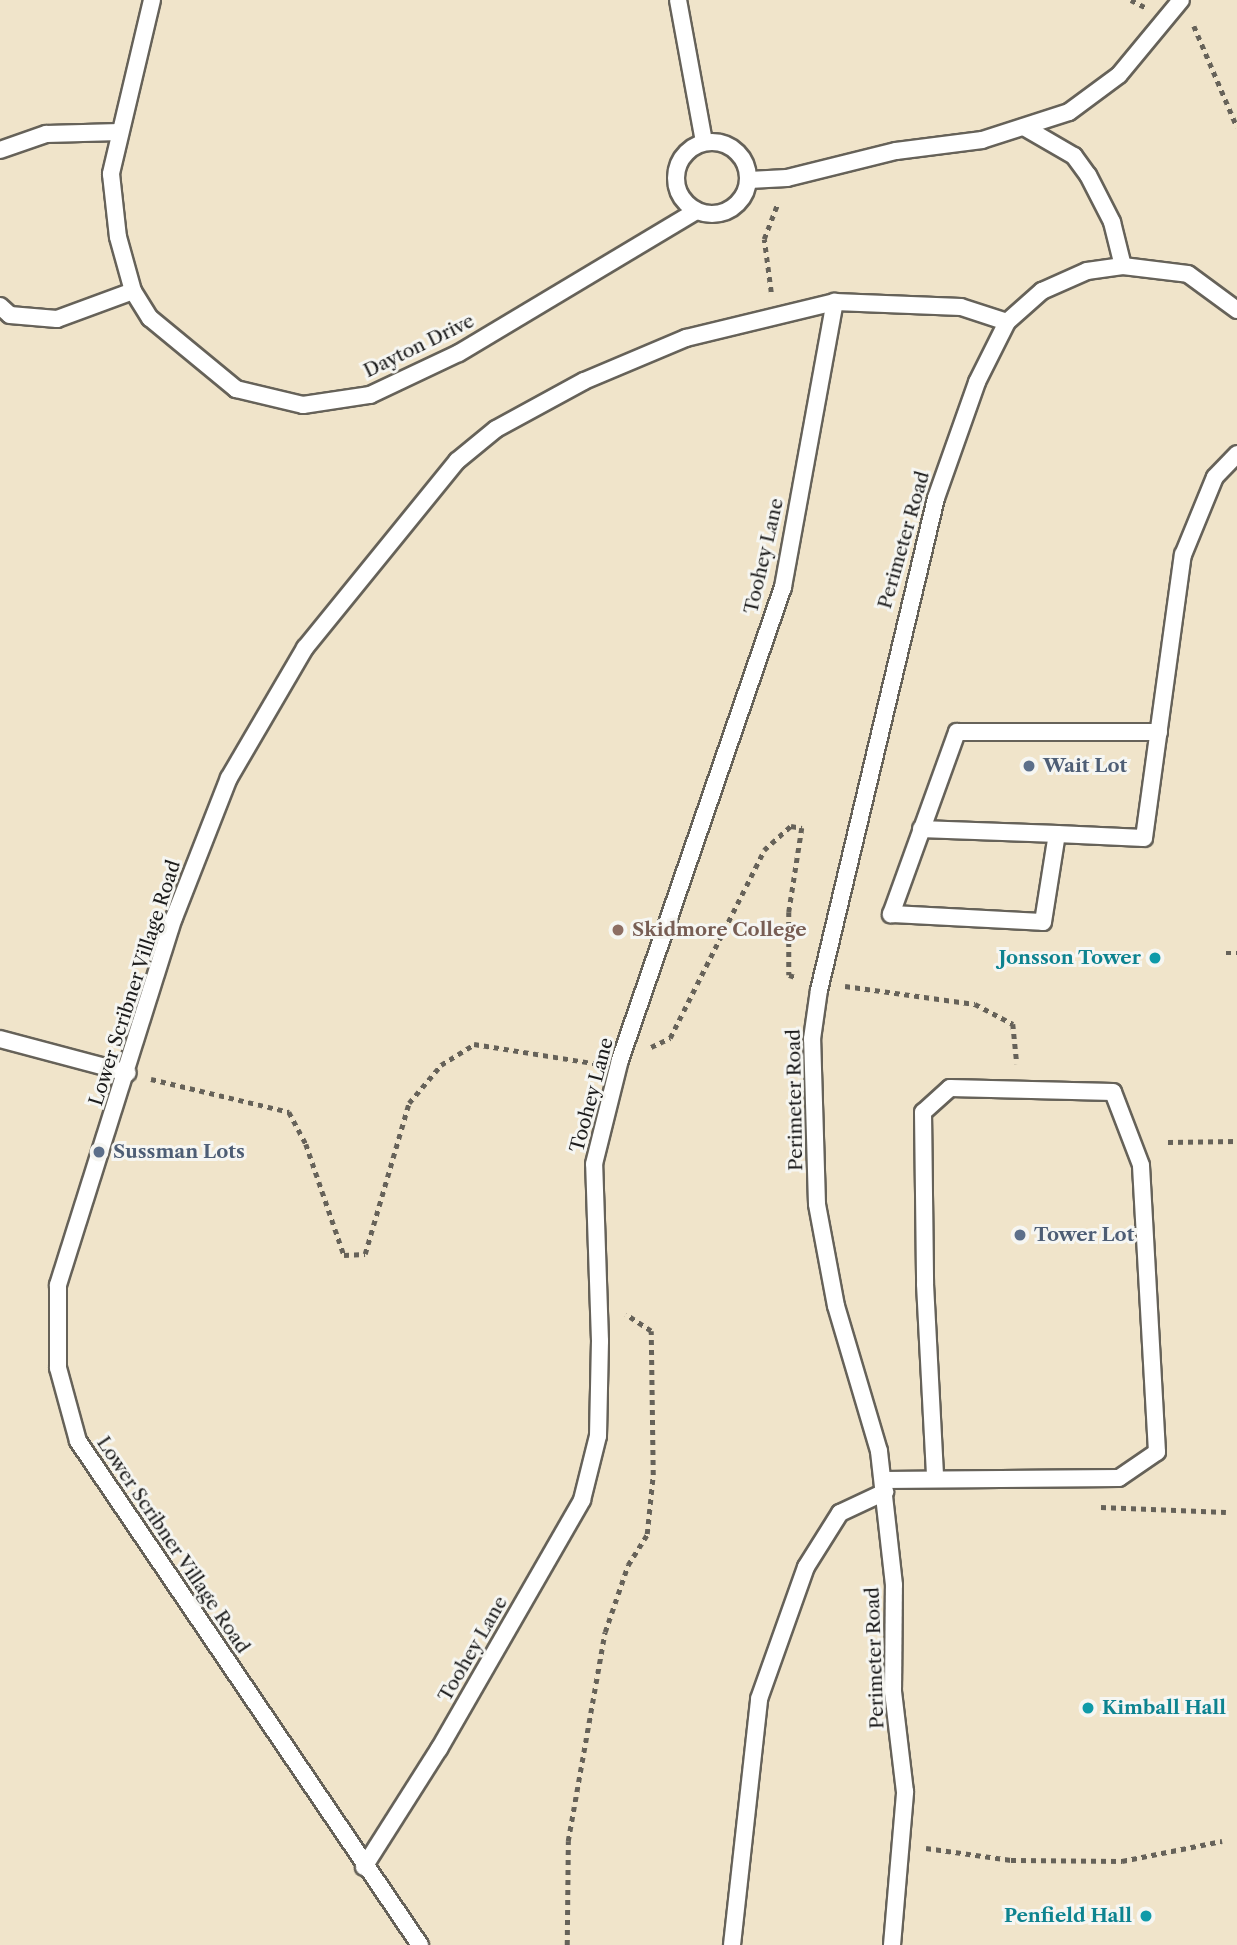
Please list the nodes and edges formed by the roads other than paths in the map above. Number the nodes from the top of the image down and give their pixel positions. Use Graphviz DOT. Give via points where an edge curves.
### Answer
graph roads {
  1 [pos="152,0"];
  2 [pos="678,0"];
  3 [pos="1181,0"];
  4 [pos="1024,127"];
  5 [pos="120,132"];
  6 [pos="704,142"];
  7 [pos="0,150"];
  8 [pos="749,180"];
  9 [pos="696,211"];
  10 [pos="1124,266"];
  11 [pos="133,290"];
  12 [pos="835,302"];
  13 [pos="0,306"];
  14 [pos="1237,310"];
  15 [pos="1007,322"];
  16 [pos="1237,454"];
  17 [pos="1159,732"];
  18 [pos="921,829"];
  19 [pos="1057,834"];
  20 [pos="0,1039"];
  21 [pos="128,1073"];
  22 [pos="935,1478"];
  23 [pos="884,1486"];
  24 [pos="364,1867"];
  25 [pos="420,1945"];
  26 [pos="732,1945"];
  27 [pos="891,1945"];
  1 -- 5 [label="lane, Dayton Drive"];
  2 -- 6 [label="lane"];
  3 -- 4 [label="lane" via="1119,75 1069,112"];
  4 -- 8 [label="lane" via="982,140 896,150 787,178"];
  4 -- 10 [label="lane" via="1074,156 1088,175 1112,222"];
  5 -- 7 [label="lane" via="46,134"];
  5 -- 11 [label="lane, Dayton Drive" via="111,174 118,237"];
  6 -- 8 [label="lane" via="716,141 735,150 747,167"];
  6 -- 9 [label="lane" via="690,148 676,170 678,192"];
  8 -- 9 [label="lane" via="735,207 723,213"];
  9 -- 11 [label="lane, Dayton Drive" via="459,353 370,395 303,405 236,389 181,348 150,318"];
  10 -- 14 [label="lane, Perimeter Road" via="1188,274"];
  10 -- 15 [label="lane, Perimeter Road" via="1087,271 1042,291"];
  11 -- 13 [label="lane" via="57,319 10,315"];
  12 -- 15 [label="lane, Lower Scribner Village Road" via="961,307"];
  12 -- 21 [label="lane, Lower Scribner Village Road" via="686,338 584,381 496,429 457,461 305,648 229,778 174,918"];
  12 -- 24 [label="lane, Toohey Lane" via="783,587 620,1060 594,1164 598,1436 582,1500 439,1749"];
  15 -- 23 [label="lane, Perimeter Road" via="977,382 936,498 820,983 812,1039 817,1204 836,1306 860,1378"];
  16 -- 17 [label="lane" via="1216,477 1183,555"];
  17 -- 18 [label="lane" via="957,732"];
  17 -- 19 [label="lane" via="1144,838"];
  18 -- 19 [label="lane"];
  18 -- 19 [label="lane" via="891,914 1043,922"];
  20 -- 21 [label="lane"];
  21 -- 24 [label="lane, Lower Scribner Village Road" via="58,1285 58,1368 78,1441"];
  22 -- 22 [label="lane" via="1119,1478 1157,1452 1141,1165 1113,1092 950,1088 923,1112 925,1284"];
  22 -- 23 [label="lane"];
  23 -- 26 [label="lane" via="840,1513 806,1567 760,1699"];
  23 -- 27 [label="lane, Perimeter Road" via="894,1586 893,1692 905,1792"];
  24 -- 25 [label="lane, Lower Scribner Village Road"];
}
